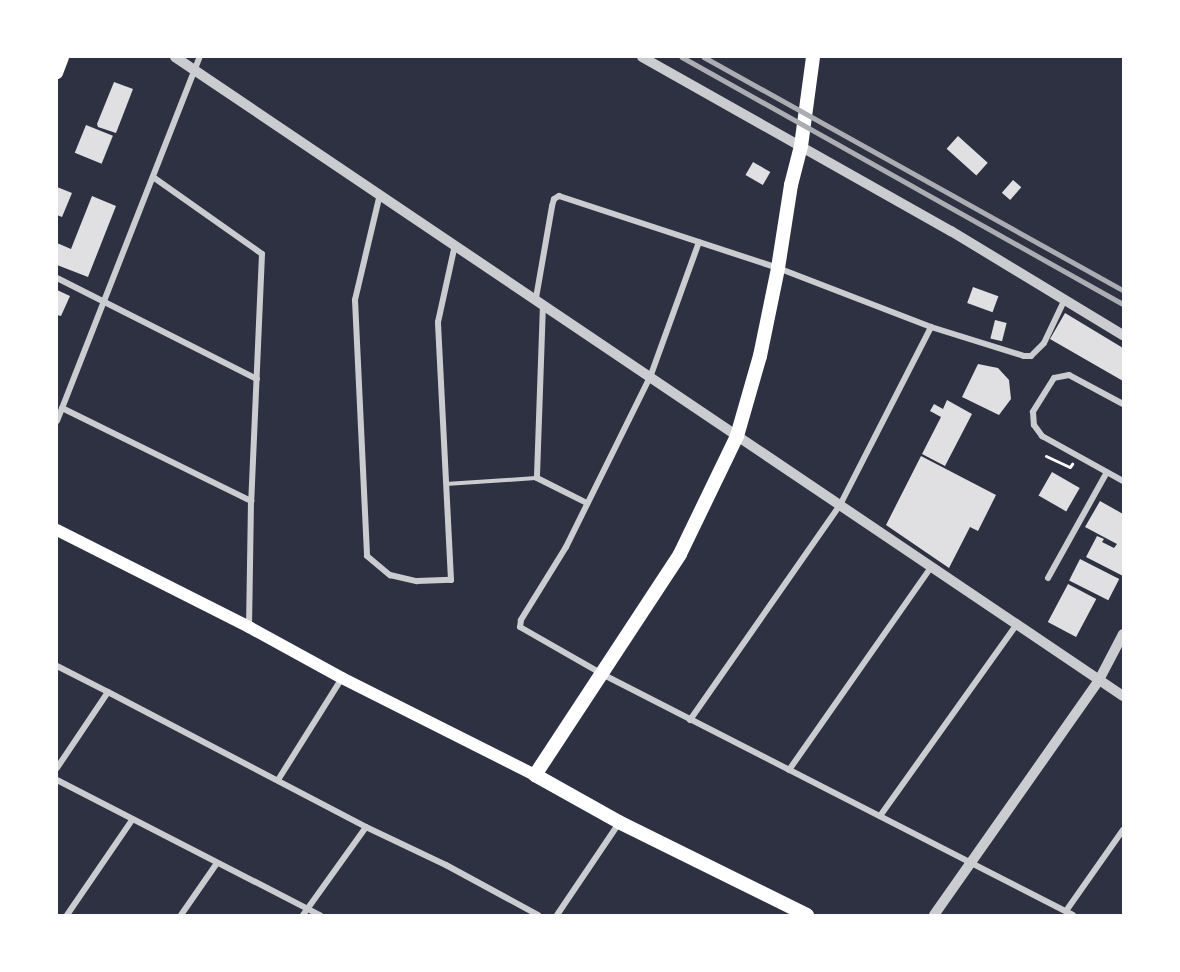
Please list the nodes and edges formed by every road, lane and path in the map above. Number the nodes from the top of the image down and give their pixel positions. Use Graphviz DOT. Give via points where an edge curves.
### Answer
graph roads {
  1 [pos="63,57"];
  2 [pos="175,57"];
  3 [pos="200,57"];
  4 [pos="642,57"];
  5 [pos="813,57"];
  6 [pos="194,70"];
  7 [pos="57,73"];
  8 [pos="801,146"];
  9 [pos="153,177"];
  10 [pos="380,194"];
  11 [pos="699,242"];
  12 [pos="455,244"];
  13 [pos="778,268"];
  14 [pos="57,278"];
  15 [pos="540,301"];
  16 [pos="1064,301"];
  17 [pos="104,302"];
  18 [pos="931,327"];
  19 [pos="1123,335"];
  20 [pos="650,376"];
  21 [pos="257,379"];
  22 [pos="1123,404"];
  23 [pos="62,408"];
  24 [pos="57,421"];
  25 [pos="736,436"];
  26 [pos="1046,456"];
  27 [pos="1070,467"];
  28 [pos="1107,472"];
  29 [pos="537,478"];
  30 [pos="1123,481"];
  31 [pos="446,484"];
  32 [pos="251,501"];
  33 [pos="587,503"];
  34 [pos="840,505"];
  35 [pos="57,530"];
  36 [pos="931,567"];
  37 [pos="1048,578"];
  38 [pos="1016,625"];
  39 [pos="249,627"];
  40 [pos="1123,634"];
  41 [pos="57,666"];
  42 [pos="602,674"];
  43 [pos="342,678"];
  44 [pos="1099,680"];
  45 [pos="108,692"];
  46 [pos="1123,696"];
  47 [pos="690,720"];
  48 [pos="57,768"];
  49 [pos="789,770"];
  50 [pos="535,775"];
  51 [pos="57,780"];
  52 [pos="278,780"];
  53 [pos="880,816"];
  54 [pos="132,820"];
  55 [pos="619,822"];
  56 [pos="366,826"];
  57 [pos="1123,830"];
  58 [pos="217,863"];
  59 [pos="972,863"];
  60 [pos="307,908"];
  61 [pos="1066,911"];
  62 [pos="67,915"];
  63 [pos="181,915"];
  64 [pos="303,915"];
  65 [pos="320,915"];
  66 [pos="537,915"];
  67 [pos="557,915"];
  68 [pos="807,915"];
  69 [pos="934,915"];
  70 [pos="1073,915"];
  1 -- 7 [label="main road"];
  2 -- 6 [label="street"];
  3 -- 6 [label="street"];
  4 -- 8 [label="street"];
  5 -- 8 [label="main road"];
  6 -- 9 [label="street"];
  6 -- 10 [label="street"];
  8 -- 13 [label="main road"];
  8 -- 16 [label="street"];
  9 -- 17 [label="street"];
  9 -- 21 [label="street" via="262,254"];
  10 -- 12 [label="street"];
  10 -- 31 [label="street" via="355,300 366,556 381,570 417,581 450,580"];
  11 -- 13 [label="street"];
  11 -- 15 [label="street" via="559,196 552,206"];
  11 -- 20 [label="street"];
  12 -- 15 [label="street"];
  12 -- 31 [label="street" via="438,322"];
  13 -- 18 [label="street"];
  13 -- 25 [label="main road" via="760,356"];
  14 -- 17 [label="street"];
  15 -- 20 [label="street"];
  15 -- 29 [label="street"];
  16 -- 18 [label="street" via="1044,343 1031,356"];
  16 -- 19 [label="street"];
  17 -- 21 [label="street"];
  17 -- 23 [label="street"];
  18 -- 34 [label="street"];
  20 -- 25 [label="street"];
  20 -- 33 [label="street"];
  21 -- 32 [label="street"];
  22 -- 28 [label="street" via="1068,375 1054,378 1033,412 1042,436"];
  23 -- 24 [label="street"];
  23 -- 32 [label="street"];
  25 -- 34 [label="street"];
  25 -- 42 [label="main road" via="680,554"];
  26 -- 27 [label="path"];
  28 -- 30 [label="street"];
  28 -- 37 [label="street"];
  29 -- 31 [label="lane"];
  29 -- 33 [label="street"];
  32 -- 39 [label="street"];
  33 -- 42 [label="street" via="520,627"];
  34 -- 36 [label="street"];
  34 -- 47 [label="street"];
  35 -- 39 [label="main road"];
  36 -- 38 [label="street"];
  36 -- 49 [label="street"];
  38 -- 44 [label="street"];
  38 -- 53 [label="street"];
  39 -- 43 [label="main road"];
  40 -- 44 [label="street"];
  41 -- 45 [label="street"];
  42 -- 47 [label="street"];
  42 -- 50 [label="main road"];
  43 -- 50 [label="main road"];
  43 -- 52 [label="street"];
  44 -- 46 [label="street"];
  44 -- 59 [label="street"];
  45 -- 48 [label="street"];
  45 -- 52 [label="street"];
  47 -- 49 [label="street"];
  49 -- 53 [label="street"];
  50 -- 55 [label="main road"];
  51 -- 54 [label="street"];
  52 -- 56 [label="street"];
  53 -- 59 [label="street"];
  54 -- 58 [label="street"];
  54 -- 62 [label="street"];
  55 -- 67 [label="street"];
  55 -- 68 [label="main road"];
  56 -- 60 [label="street"];
  56 -- 66 [label="street"];
  57 -- 61 [label="street"];
  58 -- 60 [label="street"];
  58 -- 63 [label="street"];
  59 -- 61 [label="street"];
  59 -- 69 [label="street"];
  60 -- 64 [label="street"];
  60 -- 65 [label="street"];
  61 -- 70 [label="street"];
}
